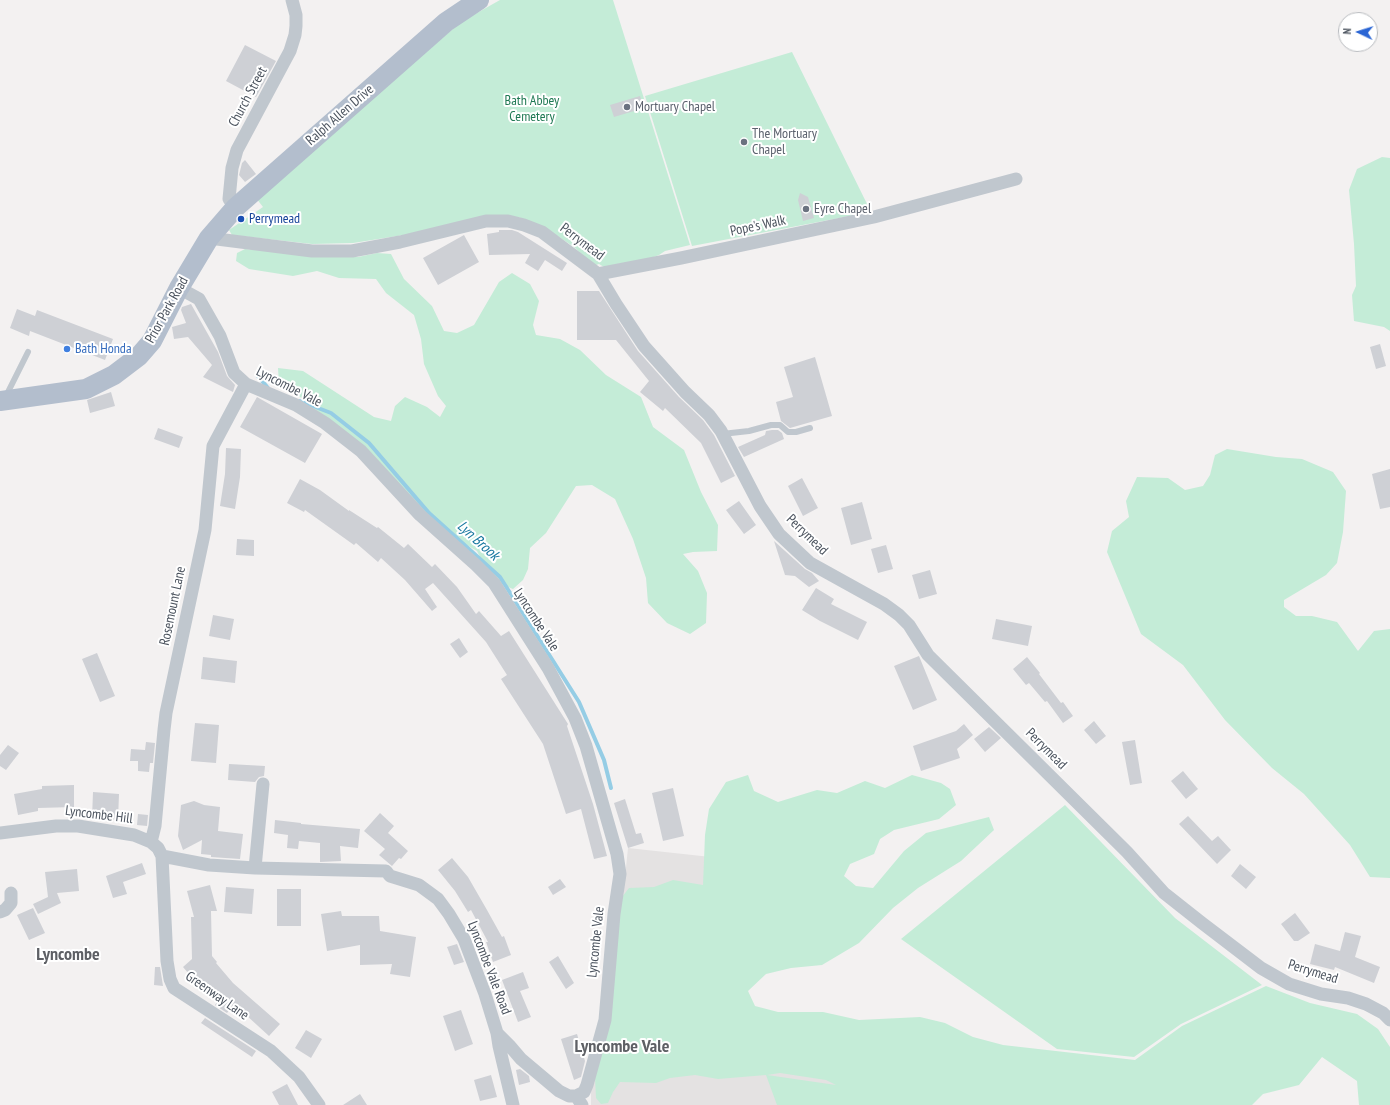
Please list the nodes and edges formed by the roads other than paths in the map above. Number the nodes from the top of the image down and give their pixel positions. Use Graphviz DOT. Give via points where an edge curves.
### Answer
graph roads {
  1 [pos="292,0"];
  2 [pos="479,0"];
  3 [pos="1016,179"];
  4 [pos="235,208"];
  5 [pos="209,238"];
  6 [pos="598,274"];
  7 [pos="179,288"];
  8 [pos="28,352"];
  9 [pos="246,384"];
  10 [pos="2,401"];
  11 [pos="810,428"];
  12 [pos="722,434"];
  13 [pos="263,784"];
  14 [pos="0,833"];
  15 [pos="151,842"];
  16 [pos="162,856"];
  17 [pos="255,868"];
  18 [pos="11,893"];
  19 [pos="0,912"];
  20 [pos="1390,1020"];
  21 [pos="497,1033"];
  22 [pos="579,1101"];
  23 [pos="319,1105"];
  24 [pos="513,1105"];
  1 -- 4 [label="street, Church Street" via="296,26 290,51 237,150 232,168 229,199"];
  2 -- 4 [label="main road, Ralph Allen Drive" via="446,22"];
  3 -- 6 [label="street, Pope's Walk" via="874,217"];
  4 -- 5 [label="main road, Ralph Allen Drive"];
  5 -- 6 [label="street, Perrymead" via="312,251 352,251 400,242 486,220 508,221 542,232"];
  5 -- 7 [label="main road, Prior Park Road"];
  6 -- 12 [label="street, Perrymead" via="644,346 709,415"];
  7 -- 9 [label="street, Lyncombe Vale" via="199,299 220,336 234,373"];
  7 -- 10 [label="main road, Prior Park Road" via="152,341 140,356 114,375 86,389"];
  8 -- 10 [label="lane"];
  9 -- 15 [label="street, Rosemount Lane" via="213,446 205,530 166,713 156,819"];
  9 -- 22 [label="street, Lyncombe Vale" via="296,405 325,423 361,451 420,515 494,583 548,668 575,718 586,746 617,854 620,874 605,1020 587,1085"];
  11 -- 12 [label="lane" via="788,432 780,425 771,425"];
  12 -- 20 [label="street, Perrymead" via="760,506 779,534 810,563 899,615 909,625 928,655 1127,852 1164,893 1261,968 1289,984 1366,1004"];
  13 -- 17 [label="street"];
  14 -- 15 [label="street, Lyncombe Hill" via="78,826 134,835"];
  15 -- 16 [label="street"];
  16 -- 17 [label="street, Lyncombe Vale Road"];
  16 -- 23 [label="street, Greenway Lane" via="167,961 174,988 271,1051 299,1077"];
  17 -- 21 [label="street, Lyncombe Vale Road" via="386,871 390,876 419,885 438,899 464,939"];
  18 -- 19 [label="street" via="11,902"];
  21 -- 22 [label="street, Lyncombe Vale Road" via="521,1059 559,1091"];
  21 -- 24 [label="street"];
}
